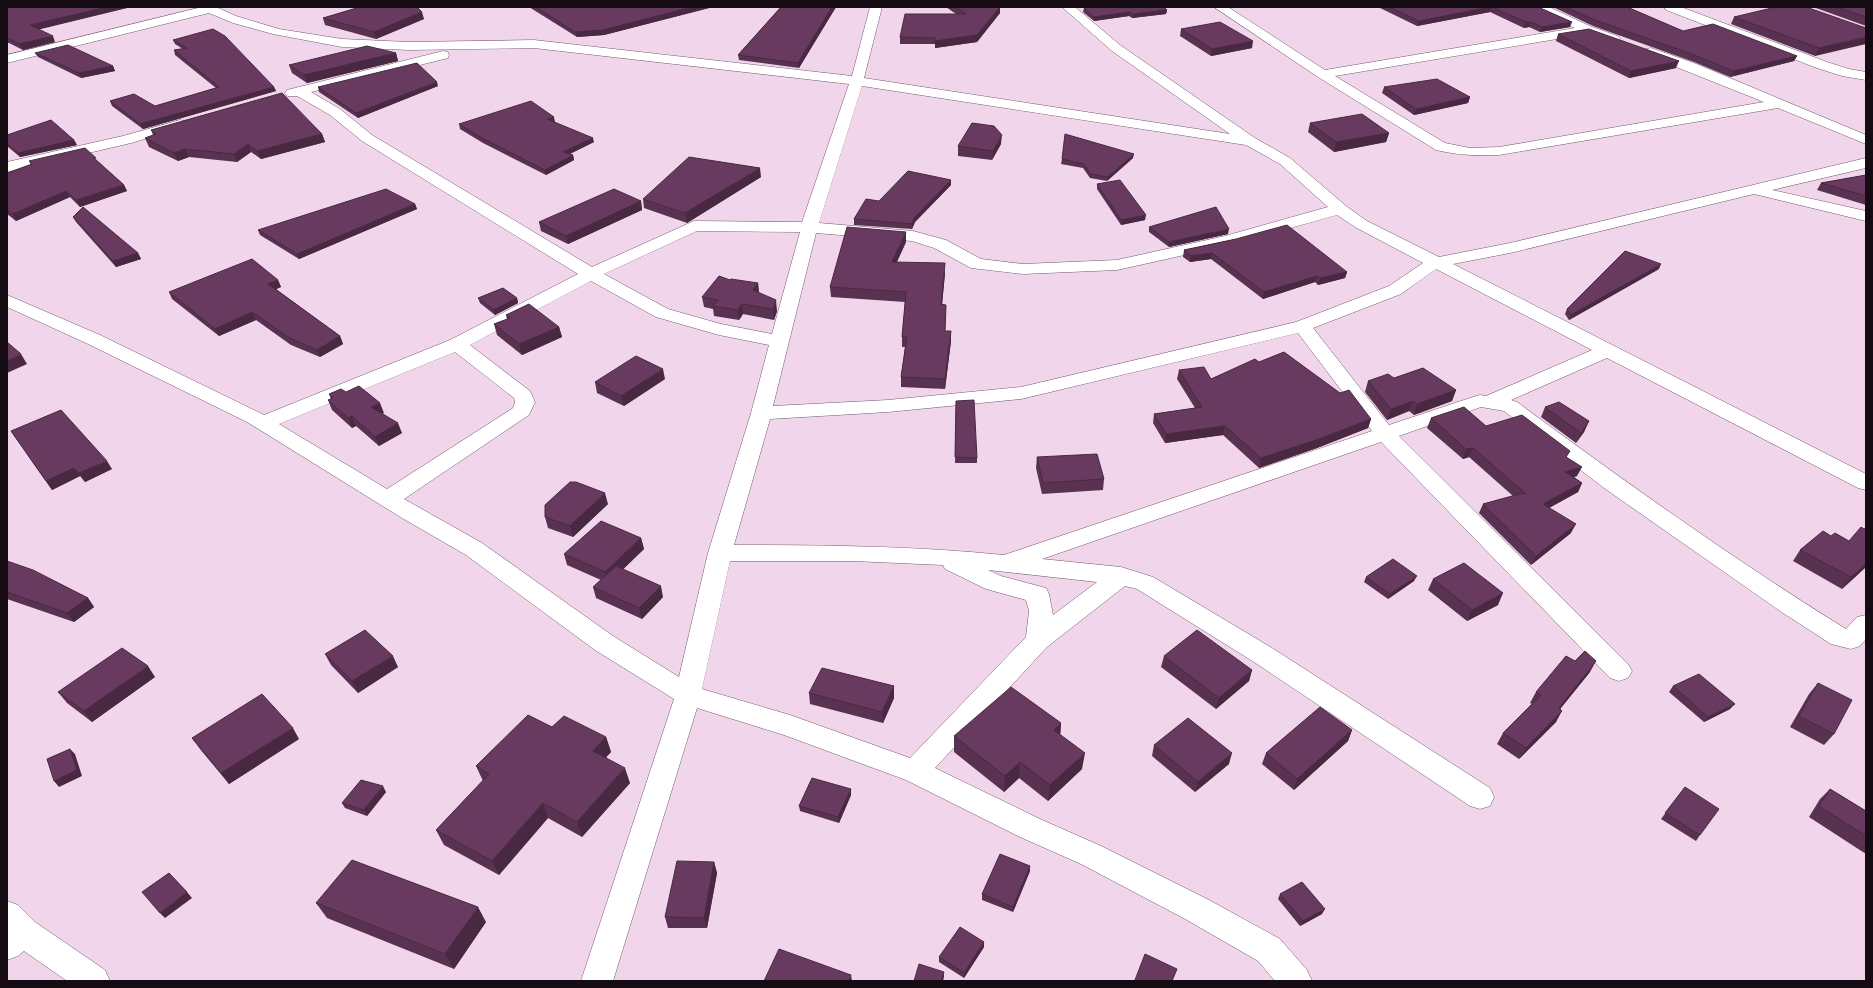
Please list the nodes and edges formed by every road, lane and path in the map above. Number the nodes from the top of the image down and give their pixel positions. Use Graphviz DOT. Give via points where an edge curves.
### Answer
graph roads {
  1 [pos="876,7"];
  2 [pos="1068,7"];
  3 [pos="1220,7"];
  4 [pos="1539,7"];
  5 [pos="1670,7"];
  6 [pos="209,8"];
  7 [pos="1588,30"];
  8 [pos="496,43"];
  9 [pos="1624,43"];
  10 [pos="1639,48"];
  11 [pos="7,59"];
  12 [pos="1323,74"];
  13 [pos="1866,76"];
  14 [pos="857,81"];
  15 [pos="299,91"];
  16 [pos="277,97"];
  17 [pos="1780,104"];
  18 [pos="191,121"];
  19 [pos="1866,140"];
  20 [pos="1250,141"];
  21 [pos="1866,164"];
  22 [pos="7,167"];
  23 [pos="1755,191"];
  24 [pos="1340,210"];
  25 [pos="1866,216"];
  26 [pos="809,227"];
  27 [pos="1434,263"];
  28 [pos="591,274"];
  29 [pos="7,300"];
  30 [pos="1302,326"];
  31 [pos="780,341"];
  32 [pos="457,344"];
  33 [pos="1608,350"];
  34 [pos="1489,402"];
  35 [pos="761,413"];
  36 [pos="263,423"];
  37 [pos="1384,433"];
  38 [pos="1866,483"];
  39 [pos="388,500"];
  40 [pos="720,553"];
  41 [pos="941,557"];
  42 [pos="1005,563"];
  43 [pos="1121,576"];
  44 [pos="1866,624"];
  45 [pos="1038,640"];
  46 [pos="1619,671"];
  47 [pos="688,695"];
  48 [pos="915,771"];
  49 [pos="1480,797"];
  50 [pos="13,930"];
  51 [pos="94,981"];
  52 [pos="597,981"];
  53 [pos="1296,981"];
  1 -- 14 [label="street"];
  2 -- 20 [label="street" via="1116,48"];
  3 -- 12 [label="street"];
  4 -- 7 [label="street"];
  5 -- 13 [label="street" via="1822,65"];
  6 -- 8 [label="street" via="222,15 273,31 323,40 424,46"];
  6 -- 11 [label="street"];
  7 -- 9 [label="street"];
  7 -- 12 [label="street"];
  8 -- 14 [label="street" via="534,44"];
  8 -- 15 [label="street"];
  10 -- 17 [label="street"];
  12 -- 17 [label="street" via="1441,147 1470,152 1499,151"];
  14 -- 20 [label="street"];
  14 -- 26 [label="street"];
  15 -- 16 [label="street"];
  15 -- 28 [label="street" via="335,112 367,138"];
  17 -- 19 [label="street"];
  18 -- 22 [label="street" via="126,140"];
  20 -- 24 [label="street" via="1285,161"];
  21 -- 23 [label="street"];
  23 -- 25 [label="street"];
  23 -- 27 [label="street"];
  24 -- 26 [label="street" via="1228,240 1117,264 1023,269 977,264 940,244 913,236"];
  24 -- 27 [label="street"];
  26 -- 28 [label="street" via="694,226"];
  26 -- 31 [label="street"];
  27 -- 30 [label="street" via="1395,290"];
  27 -- 33 [label="street"];
  28 -- 31 [label="street" via="662,312 719,329"];
  28 -- 32 [label="street"];
  29 -- 36 [label="street" via="93,339"];
  30 -- 35 [label="street" via="1020,393 888,406"];
  30 -- 37 [label="street"];
  31 -- 35 [label="street"];
  32 -- 36 [label="street"];
  32 -- 39 [label="street" via="523,395 525,402 522,410"];
  33 -- 34 [label="street"];
  33 -- 38 [label="street"];
  34 -- 37 [label="street" via="1480,401"];
  34 -- 44 [label="street" via="1510,406 1612,482 1792,607 1840,637 1851,639"];
  35 -- 40 [label="street"];
  36 -- 39 [label="street"];
  37 -- 42 [label="street"];
  37 -- 46 [label="street"];
  39 -- 47 [label="street" via="474,549 604,643"];
  40 -- 41 [label="street" via="853,553"];
  40 -- 47 [label="street"];
  41 -- 42 [label="street"];
  41 -- 45 [label="street" via="994,583 1037,594 1041,610"];
  42 -- 43 [label="street"];
  43 -- 45 [label="street"];
  43 -- 49 [label="street" via="1145,584 1263,655"];
  45 -- 48 [label="street"];
  47 -- 48 [label="street" via="790,726"];
  47 -- 52 [label="street"];
  48 -- 53 [label="street" via="1091,855 1198,910 1269,950"];
  50 -- 51 [label="street"];
}
